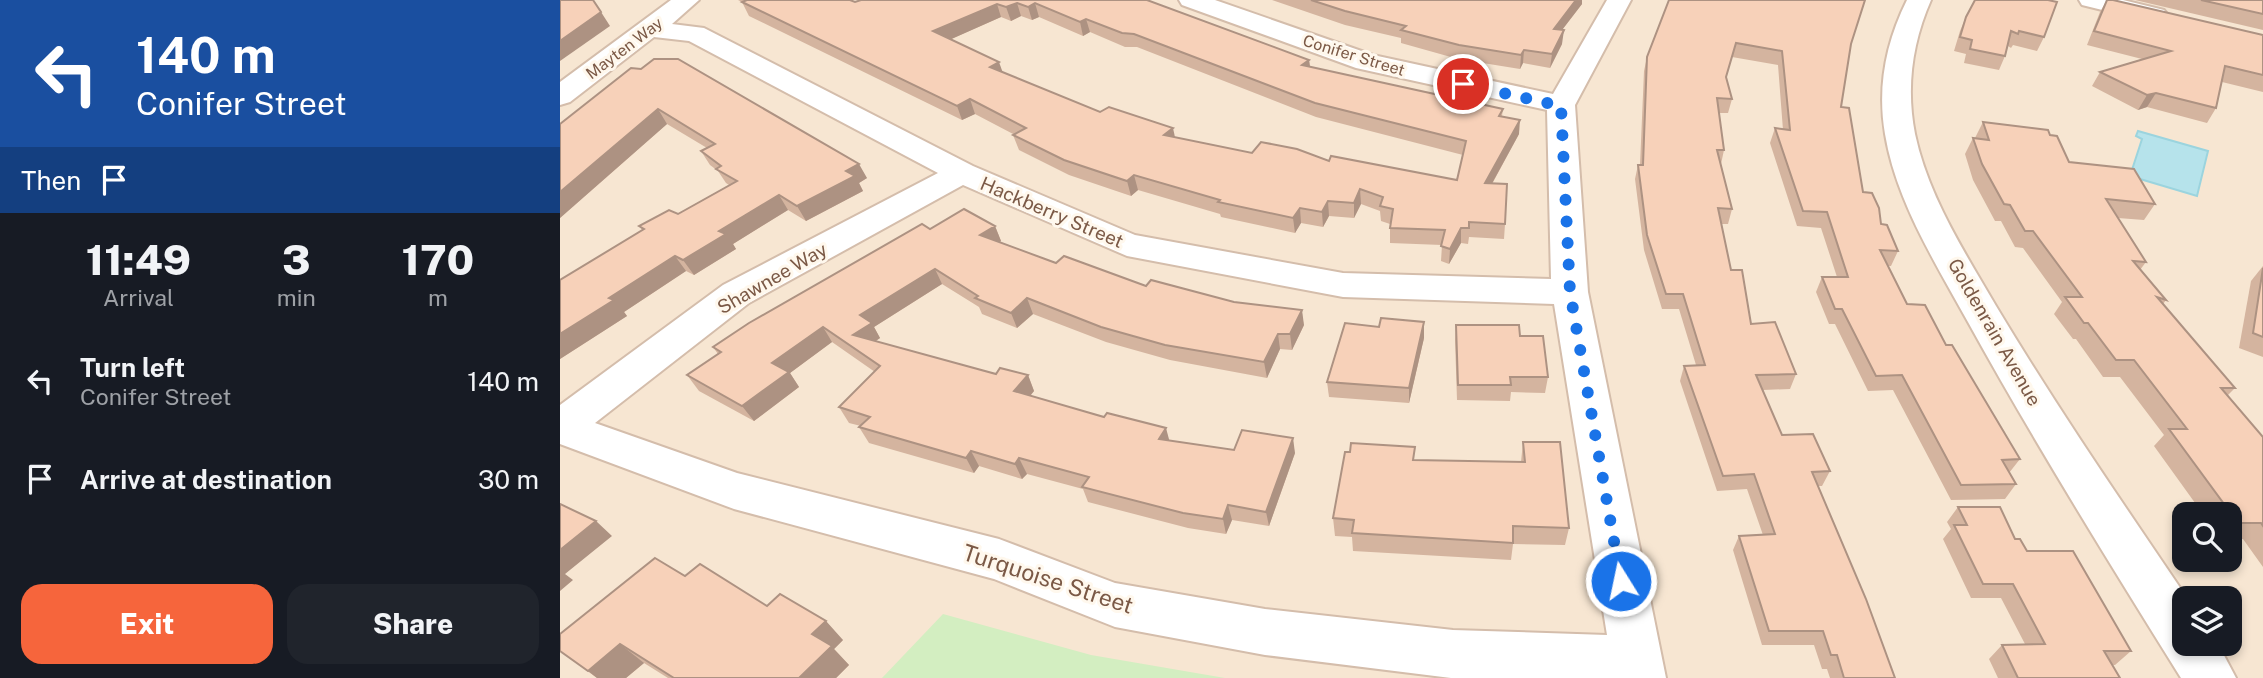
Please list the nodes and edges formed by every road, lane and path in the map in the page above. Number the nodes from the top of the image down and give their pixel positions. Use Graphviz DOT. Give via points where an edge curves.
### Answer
graph roads {
  1 [pos="687,0"];
  2 [pos="1191,0"];
  3 [pos="1619,0"];
  4 [pos="1919,0"];
  5 [pos="2091,0"];
  6 [pos="2184,22"];
  7 [pos="649,29"];
  8 [pos="560,96"];
  9 [pos="1561,106"];
  10 [pos="962,173"];
  11 [pos="1570,292"];
  12 [pos="560,427"];
  13 [pos="2172,618"];
  14 [pos="2196,656"];
  15 [pos="1638,669"];
  16 [pos="2210,678"];
  1 -- 7 [label="street, Mayten Way"];
  2 -- 9 [label="street, Conifer Street" via="1366,62"];
  3 -- 9 [label="street"];
  4 -- 13 [label="street, Goldenrain Avenue" via="1901,47 1895,100 1900,137 1931,219 2008,359"];
  5 -- 6 [label="street"];
  7 -- 8 [label="street, Mayten Way"];
  7 -- 10 [label="street, Hackberry Street" via="695,34"];
  9 -- 11 [label="street"];
  10 -- 11 [label="street, Hackberry Street" via="1128,245 1343,285"];
  10 -- 12 [label="street, Shawnee Way" via="736,294"];
  11 -- 15 [label="street"];
  12 -- 15 [label="street, Turquoise Street" via="734,491 999,560 1115,605 1265,632"];
  14 -- 16 [label="street"];
}
